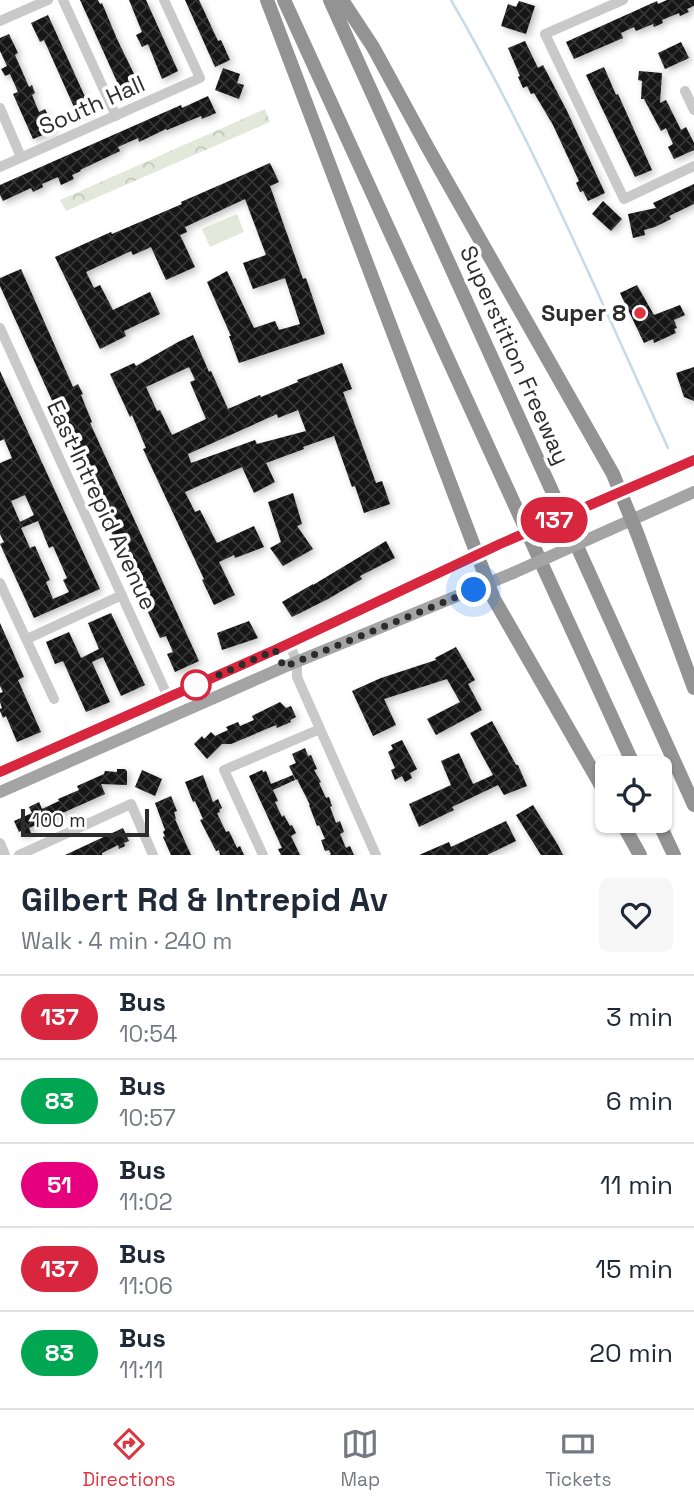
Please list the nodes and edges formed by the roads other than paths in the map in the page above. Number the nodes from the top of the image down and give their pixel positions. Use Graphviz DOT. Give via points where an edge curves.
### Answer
graph roads {
  1 [pos="48,0"];
  2 [pos="63,0"];
  3 [pos="164,0"];
  4 [pos="267,0"];
  5 [pos="284,0"];
  6 [pos="330,0"];
  7 [pos="342,0"];
  8 [pos="623,0"];
  9 [pos="607,3"];
  10 [pos="0,21"];
  11 [pos="685,91"];
  12 [pos="0,108"];
  13 [pos="694,110"];
  14 [pos="116,116"];
  15 [pos="21,157"];
  16 [pos="694,166"];
  17 [pos="0,167"];
  18 [pos="0,328"];
  19 [pos="694,460"];
  20 [pos="620,491"];
  21 [pos="694,492"];
  22 [pos="632,520"];
  23 [pos="476,555"];
  24 [pos="0,583"];
  25 [pos="488,584"];
  26 [pos="122,595"];
  27 [pos="27,639"];
  28 [pos="289,643"];
  29 [pos="275,650"];
  30 [pos="297,662"];
  31 [pos="284,667"];
  32 [pos="297,677"];
  33 [pos="694,688"];
  34 [pos="169,697"];
  35 [pos="54,699"];
  36 [pos="320,729"];
  37 [pos="630,756"];
  38 [pos="0,772"];
  39 [pos="595,775"];
  40 [pos="0,792"];
  41 [pos="694,804"];
  42 [pos="628,833"];
  43 [pos="664,833"];
  44 [pos="0,843"];
  45 [pos="5,855"];
  46 [pos="19,855"];
  47 [pos="153,855"];
  48 [pos="263,855"];
  49 [pos="376,855"];
  50 [pos="640,855"];
  51 [pos="674,855"];
  1 -- 10 [label="street"];
  2 -- 14 [label="street"];
  3 -- 14 [label="street, South Hall" via="200,78"];
  4 -- 23 [label="highway"];
  5 -- 37 [label="highway"];
  6 -- 41 [label="highway, Superstition Freeway"];
  7 -- 20 [label="highway" via="373,47"];
  8 -- 9 [label="street"];
  9 -- 16 [label="street" via="545,34 624,199"];
  11 -- 13 [label="street"];
  12 -- 15 [label="street"];
  14 -- 15 [label="street, South Hall"];
  15 -- 17 [label="street, South Hall"];
  18 -- 26 [label="street, East Intrepid Avenue"];
  19 -- 20 [label="main road"];
  20 -- 22 [label="highway"];
  20 -- 23 [label="main road, bridge"];
  21 -- 22 [label="main road"];
  22 -- 25 [label="main road, bridge"];
  22 -- 33 [label="highway"];
  23 -- 25 [label="highway"];
  23 -- 28 [label="main road"];
  24 -- 27 [label="street"];
  25 -- 30 [label="main road"];
  25 -- 39 [label="highway"];
  26 -- 27 [label="street"];
  26 -- 34 [label="street, East Intrepid Avenue"];
  27 -- 35 [label="street"];
  28 -- 29 [label="main road"];
  28 -- 30 [label="street"];
  29 -- 31 [label="street"];
  29 -- 34 [label="main road"];
  30 -- 31 [label="main road"];
  30 -- 32 [label="street"];
  31 -- 32 [label="street"];
  31 -- 40 [label="main road"];
  32 -- 36 [label="street"];
  34 -- 38 [label="main road"];
  36 -- 48 [label="street" via="224,770"];
  36 -- 49 [label="street"];
  42 -- 50 [label="highway"];
  43 -- 51 [label="highway"];
  44 -- 45 [label="street"];
  46 -- 47 [label="street" via="131,804"];
}
